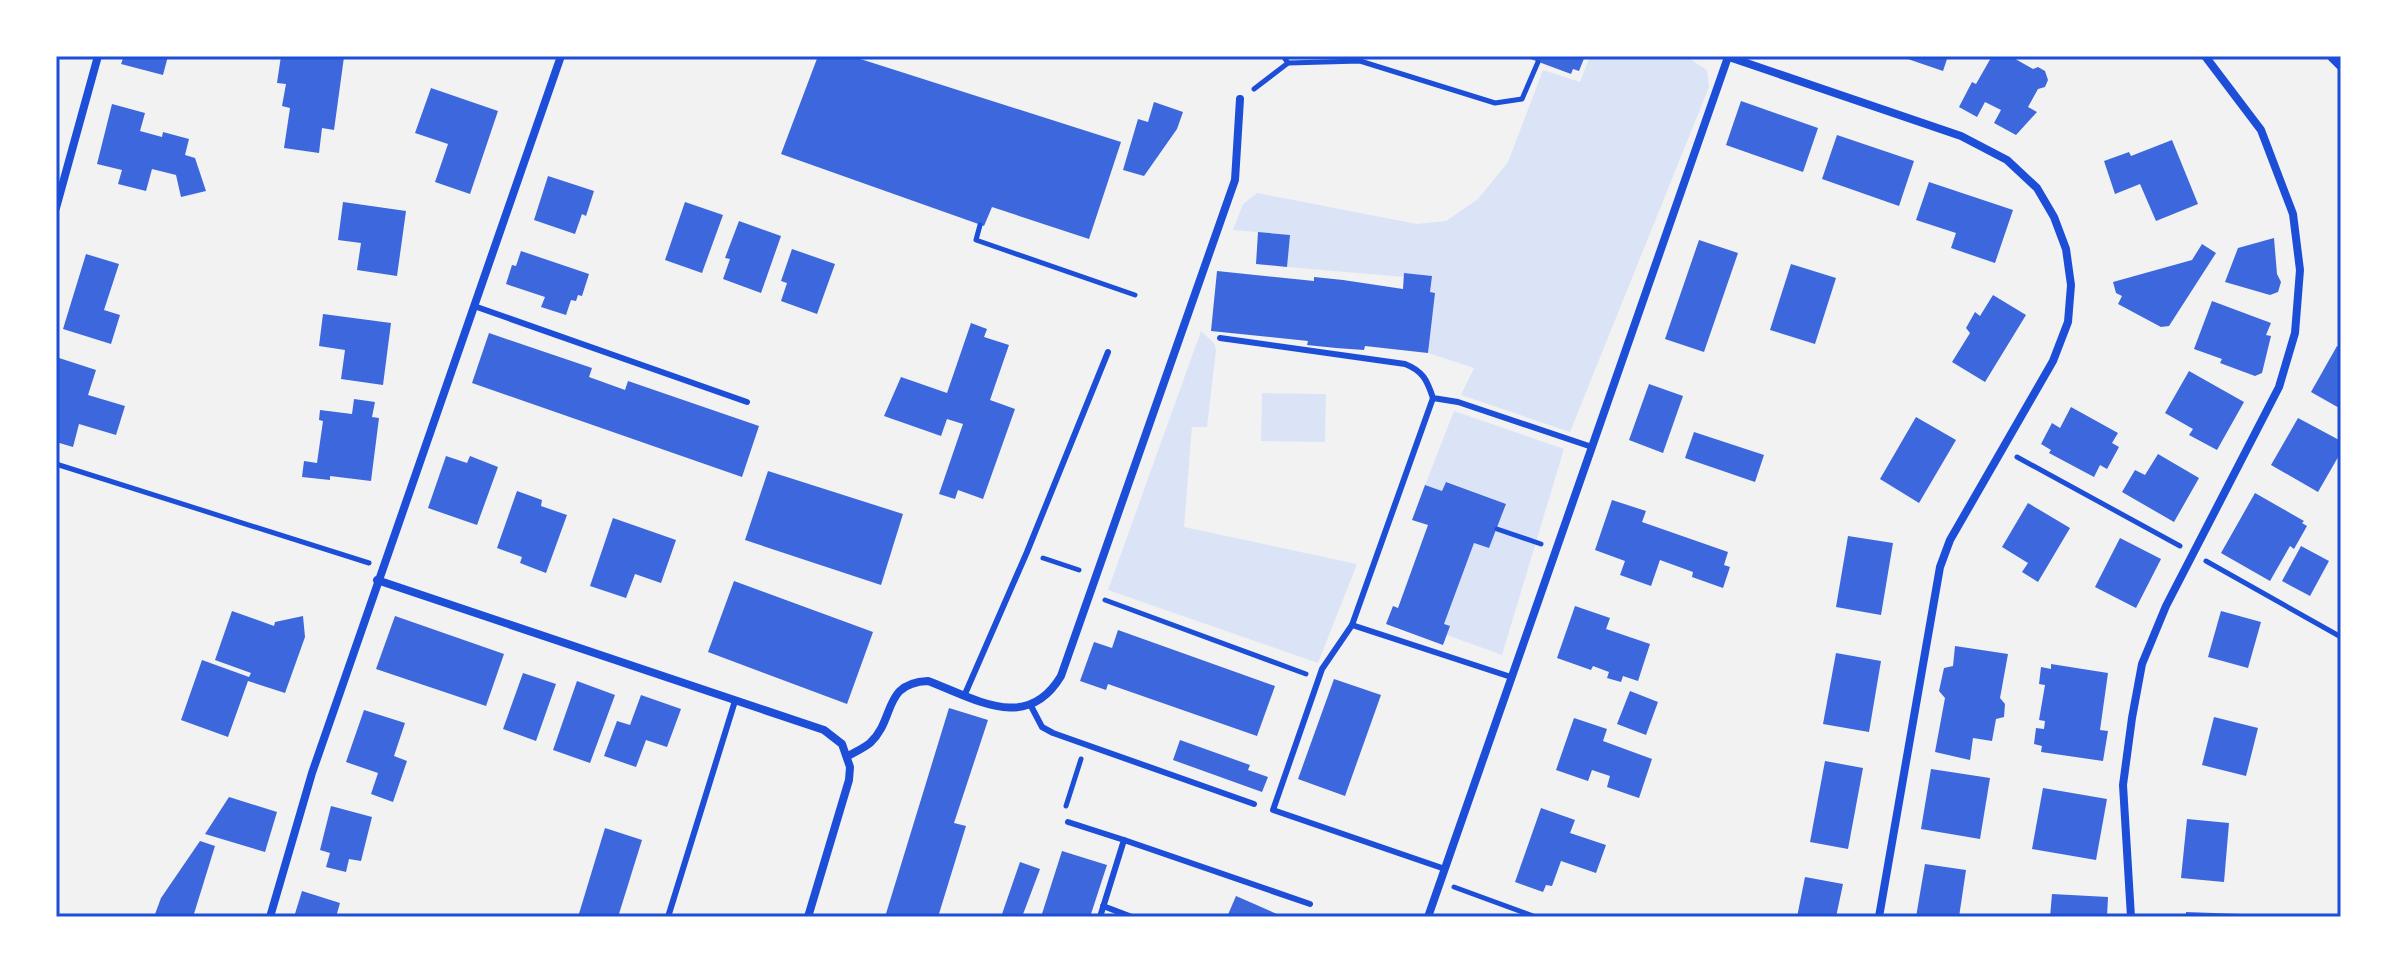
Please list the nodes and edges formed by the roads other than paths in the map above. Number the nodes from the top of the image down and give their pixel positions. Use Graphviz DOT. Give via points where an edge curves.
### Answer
graph roads {
  1 [pos="98,56"];
  2 [pos="561,56"];
  3 [pos="1727,56"];
  4 [pos="2205,56"];
  5 [pos="2330,56"];
  6 [pos="2341,67"];
  7 [pos="1240,99"];
  8 [pos="56,208"];
  9 [pos="474,306"];
  10 [pos="1220,338"];
  11 [pos="1108,352"];
  12 [pos="1433,398"];
  13 [pos="747,402"];
  14 [pos="1592,447"];
  15 [pos="377,580"];
  16 [pos="1352,625"];
  17 [pos="1511,677"];
  18 [pos="965,694"];
  19 [pos="735,701"];
  20 [pos="1031,706"];
  21 [pos="848,756"];
  22 [pos="1254,804"];
  23 [pos="1068,822"];
  24 [pos="1124,840"];
  25 [pos="1445,869"];
  26 [pos="1310,904"];
  27 [pos="1103,906"];
  28 [pos="270,917"];
  29 [pos="668,917"];
  30 [pos="808,917"];
  31 [pos="1100,917"];
  32 [pos="1132,917"];
  33 [pos="1428,917"];
  34 [pos="1879,917"];
  35 [pos="2131,917"];
  1 -- 8 [label="street"];
  2 -- 9 [label="street"];
  3 -- 14 [label="street"];
  3 -- 34 [label="street" via="1961,136 2007,160 2037,188 2066,249 2071,285 2068,322 2053,361 1950,540 1940,567"];
  4 -- 35 [label="street" via="2261,130 2293,214 2300,270 2295,333 2279,387 2166,606 2142,664 2123,785"];
  5 -- 6 [label="street"];
  7 -- 20 [label="street" via="1235,180 1061,676 1049,694"];
  9 -- 13 [label="lane"];
  9 -- 15 [label="street"];
  10 -- 12 [label="lane" via="1405,364 1426,378"];
  11 -- 18 [label="lane"];
  12 -- 14 [label="lane"];
  12 -- 16 [label="lane"];
  14 -- 17 [label="street"];
  15 -- 19 [label="street"];
  15 -- 28 [label="street"];
  16 -- 17 [label="lane"];
  16 -- 25 [label="lane" via="1318,678 1273,810"];
  17 -- 25 [label="street"];
  18 -- 20 [label="street" via="1011,709"];
  18 -- 21 [label="street" via="928,681 903,686 878,733"];
  19 -- 21 [label="street" via="824,730"];
  19 -- 29 [label="lane"];
  20 -- 22 [label="lane" via="1042,727"];
  21 -- 30 [label="street" via="849,780"];
  23 -- 24 [label="lane"];
  24 -- 26 [label="lane"];
  24 -- 27 [label="lane"];
  25 -- 33 [label="street"];
  27 -- 31 [label="lane"];
  27 -- 32 [label="lane"];
}
